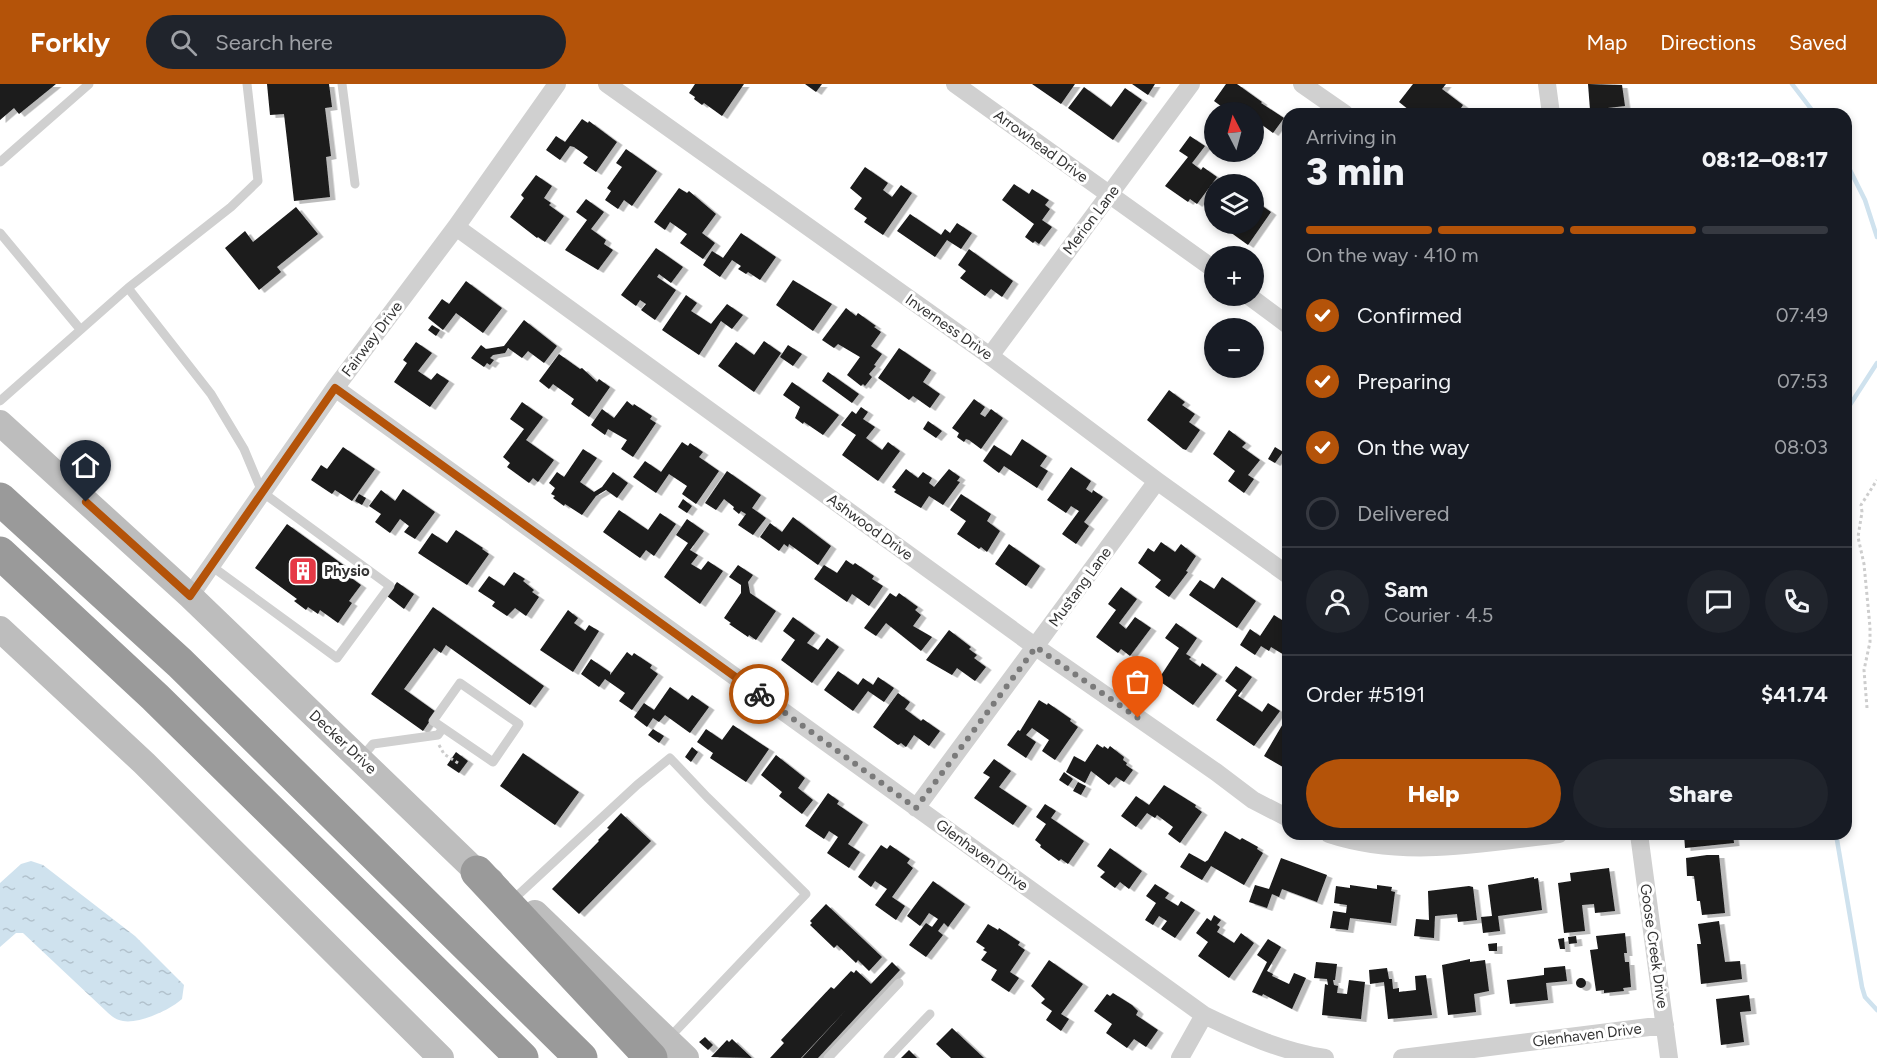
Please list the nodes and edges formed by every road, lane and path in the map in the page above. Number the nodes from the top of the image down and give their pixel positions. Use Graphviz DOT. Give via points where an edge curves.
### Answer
graph roads {
  1 [pos="88,84"];
  2 [pos="247,84"];
  3 [pos="342,84"];
  4 [pos="557,84"];
  5 [pos="607,84"];
  6 [pos="955,84"];
  7 [pos="1191,84"];
  8 [pos="1302,84"];
  9 [pos="1547,84"];
  10 [pos="1336,108"];
  11 [pos="1550,108"];
  12 [pos="0,162"];
  13 [pos="355,184"];
  14 [pos="1110,195"];
  15 [pos="456,227"];
  16 [pos="0,233"];
  17 [pos="1204,262"];
  18 [pos="128,288"];
  19 [pos="1262,306"];
  20 [pos="1282,321"];
  21 [pos="80,329"];
  22 [pos="990,356"];
  23 [pos="335,388"];
  24 [pos="0,401"];
  25 [pos="0,423"];
  26 [pos="1877,480"];
  27 [pos="1157,481"];
  28 [pos="262,492"];
  29 [pos="0,499"];
  30 [pos="0,553"];
  31 [pos="210,566"];
  32 [pos="1282,571"];
  33 [pos="190,596"];
  34 [pos="0,629"];
  35 [pos="1036,647"];
  36 [pos="1867,708"];
  37 [pos="440,731"];
  38 [pos="361,759"];
  39 [pos="458,763"];
  40 [pos="916,808"];
  41 [pos="1282,815"];
  42 [pos="1356,840"];
  43 [pos="1508,840"];
  44 [pos="1639,840"];
  45 [pos="477,872"];
  46 [pos="517,896"];
  47 [pos="899,983"];
  48 [pos="930,1014"];
  49 [pos="1204,1015"];
  50 [pos="1665,1025"];
  51 [pos="660,1048"];
  52 [pos="441,1058"];
  53 [pos="522,1058"];
  54 [pos="581,1058"];
  55 [pos="686,1058"];
  56 [pos="828,1058"];
  57 [pos="888,1058"];
  58 [pos="1180,1058"];
  59 [pos="1325,1058"];
  60 [pos="1401,1058"];
  61 [pos="1669,1058"];
  1 -- 12 [label="lane"];
  2 -- 18 [label="lane" via="258,181"];
  3 -- 13 [label="lane"];
  4 -- 15 [label="street, Fairway Drive"];
  5 -- 22 [label="street, Inverness Drive"];
  6 -- 14 [label="street, Arrowhead Drive"];
  7 -- 14 [label="street, Merion Lane"];
  8 -- 10 [label="street"];
  9 -- 11 [label="street"];
  14 -- 17 [label="street, Arrowhead Drive"];
  14 -- 22 [label="street, Merion Lane"];
  15 -- 23 [label="street, Fairway Drive"];
  15 -- 35 [label="street, Ashwood Drive"];
  16 -- 21 [label="lane"];
  18 -- 21 [label="lane"];
  18 -- 28 [label="lane" via="211,394 244,449"];
  19 -- 20 [label="street"];
  21 -- 24 [label="lane"];
  22 -- 27 [label="street, Inverness Drive"];
  23 -- 28 [label="street, Fairway Drive"];
  23 -- 40 [label="street, Glenhaven Drive"];
  25 -- 33 [label="main road, Decker Drive"];
  26 -- 36 [label="path" via="1861,504 1858,537 1870,627 1864,670"];
  27 -- 32 [label="street, Inverness Drive"];
  27 -- 35 [label="street, Mustang Lane"];
  28 -- 31 [label="street, Fairway Drive"];
  28 -- 31 [label="lane" via="390,586 337,658"];
  29 -- 54 [label="highway" via="180,663"];
  30 -- 53 [label="highway" via="155,698"];
  31 -- 33 [label="street, Fairway Drive"];
  33 -- 38 [label="main road, Decker Drive"];
  34 -- 52 [label="main road" via="144,764"];
  35 -- 40 [label="street, Mustang Lane"];
  35 -- 41 [label="street, Ashwood Drive" via="1253,800"];
  37 -- 37 [label="lane" via="493,762 519,724 460,683 433,722"];
  37 -- 38 [label="lane" via="373,744"];
  37 -- 39 [label="path" via="439,745 444,754"];
  38 -- 45 [label="main road, Decker Drive"];
  40 -- 49 [label="street, Glenhaven Drive"];
  42 -- 43 [label="street" via="1416,848"];
  44 -- 50 [label="street, Goose Creek Drive"];
  45 -- 46 [label="main road, Decker Drive"];
  45 -- 51 [label="highway"];
  46 -- 51 [label="main road, Decker Drive"];
  46 -- 51 [label="lane" via="670,758 806,894"];
  47 -- 56 [label="lane"];
  48 -- 57 [label="lane"];
  49 -- 58 [label="street"];
  49 -- 59 [label="street, Glenhaven Drive" via="1288,1051"];
  50 -- 60 [label="street, Glenhaven Drive"];
  50 -- 61 [label="street, Goose Creek Drive"];
  51 -- 55 [label="main road, Decker Drive"];
}
